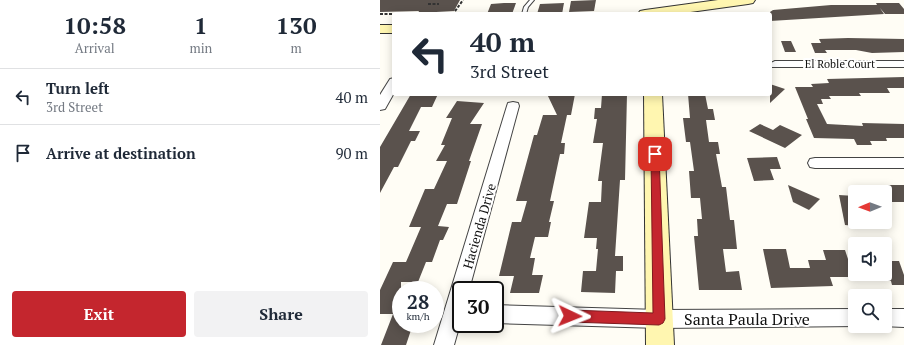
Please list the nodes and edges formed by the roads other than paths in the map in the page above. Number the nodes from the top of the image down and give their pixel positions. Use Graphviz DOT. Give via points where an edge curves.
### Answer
graph roads {
  1 [pos="532,0"];
  2 [pos="748,0"];
  3 [pos="650,10"];
  4 [pos="525,12"];
  5 [pos="380,29"];
  6 [pos="392,29"];
  7 [pos="904,64"];
  8 [pos="775,65"];
  9 [pos="392,85"];
  10 [pos="653,96"];
  11 [pos="380,106"];
  12 [pos="513,106"];
  13 [pos="815,163"];
  14 [pos="904,163"];
  15 [pos="466,281"];
  16 [pos="504,314"];
  17 [pos="848,318"];
  18 [pos="892,318"];
  19 [pos="904,318"];
  20 [pos="659,319"];
  21 [pos="452,326"];
  22 [pos="444,345"];
  23 [pos="660,345"];
  1 -- 4 [label="lane"];
  2 -- 3 [label="street"];
  5 -- 6 [label="street"];
  7 -- 8 [label="street, El Roble Court"];
  9 -- 11 [label="street"];
  10 -- 20 [label="street"];
  12 -- 15 [label="street, Hacienda Drive"];
  13 -- 14 [label="street"];
  16 -- 20 [label="street, Santa Paula Drive"];
  17 -- 20 [label="street, Santa Paula Drive"];
  18 -- 19 [label="street"];
  20 -- 23 [label="street"];
  21 -- 22 [label="street, Hacienda Drive"];
}
